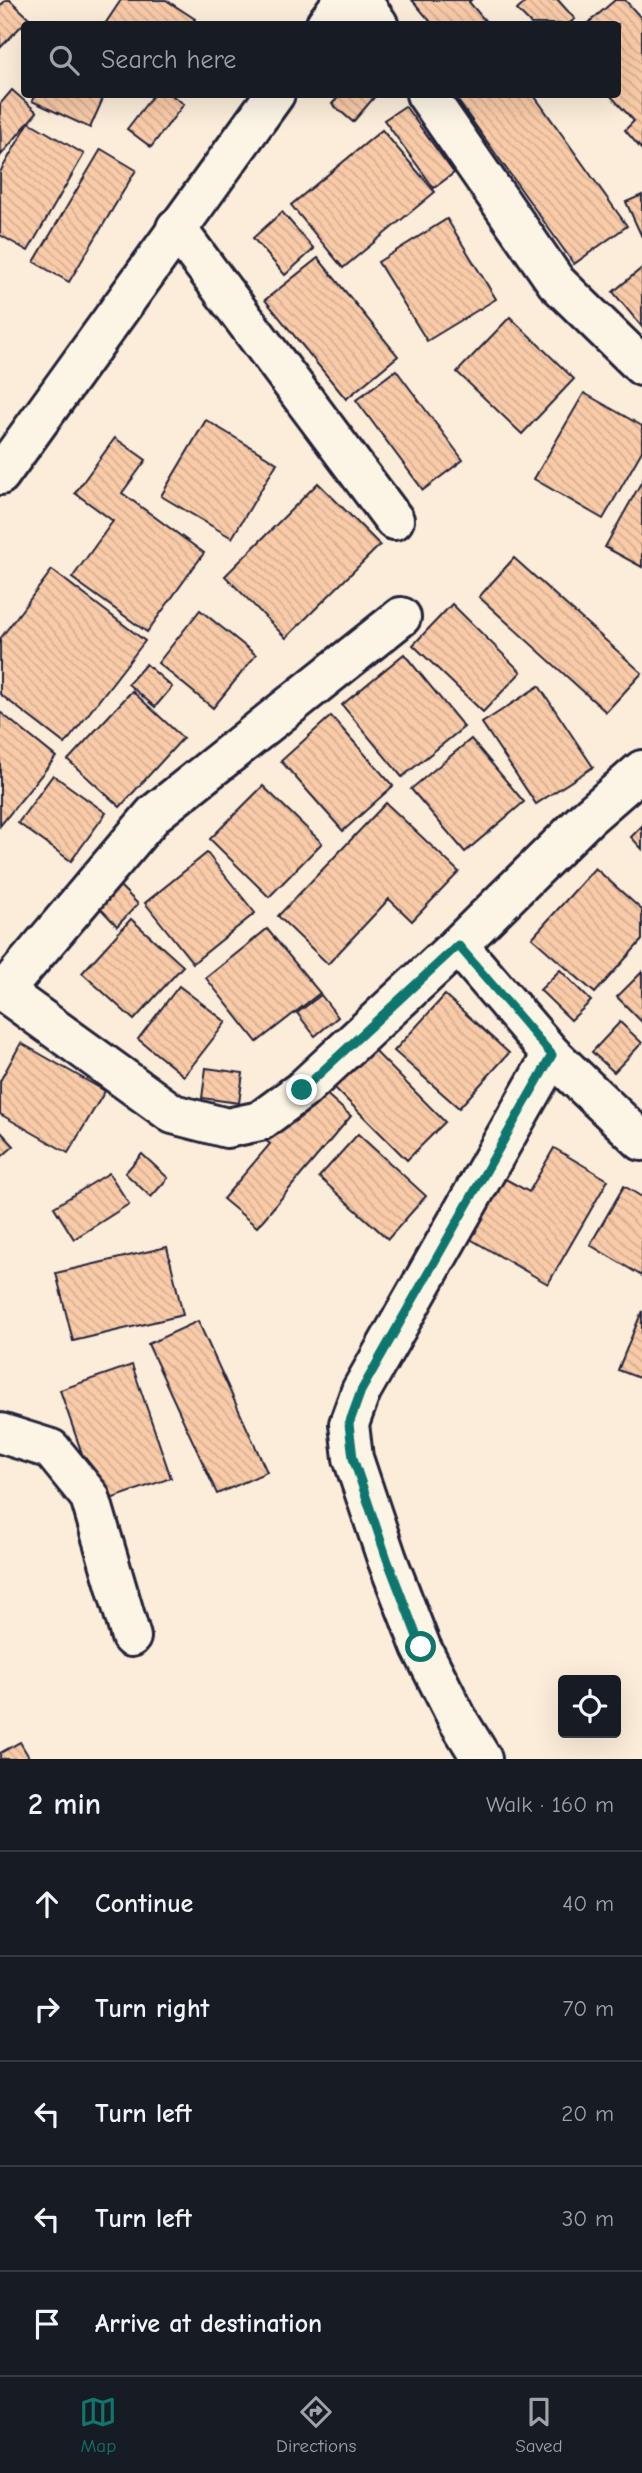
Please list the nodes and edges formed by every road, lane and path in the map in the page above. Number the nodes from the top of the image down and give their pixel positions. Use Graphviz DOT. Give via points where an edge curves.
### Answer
graph roads {
  1 [pos="344,0"];
  2 [pos="361,0"];
  3 [pos="328,21"];
  4 [pos="376,21"];
  5 [pos="272,98"];
  6 [pos="429,98"];
  7 [pos="176,228"];
  8 [pos="642,366"];
  9 [pos="0,475"];
  10 [pos="394,520"];
  11 [pos="401,617"];
  12 [pos="642,770"];
  13 [pos="458,945"];
  14 [pos="2,990"];
  15 [pos="552,1055"];
  16 [pos="642,1141"];
  17 [pos="0,1433"];
  18 [pos="131,1637"];
  19 [pos="482,1759"];
  1 -- 3 [label="street"];
  2 -- 4 [label="street"];
  5 -- 7 [label="street"];
  6 -- 8 [label="street" via="556,282"];
  7 -- 9 [label="street"];
  7 -- 10 [label="street"];
  11 -- 14 [label="street" via="154,814"];
  12 -- 13 [label="street"];
  13 -- 14 [label="street" via="302,1090 260,1121 227,1128 173,1114"];
  13 -- 15 [label="street"];
  15 -- 16 [label="street"];
  15 -- 19 [label="street" via="361,1391 349,1424 353,1458 421,1647"];
  17 -- 18 [label="street" via="51,1449 90,1497"];
}
